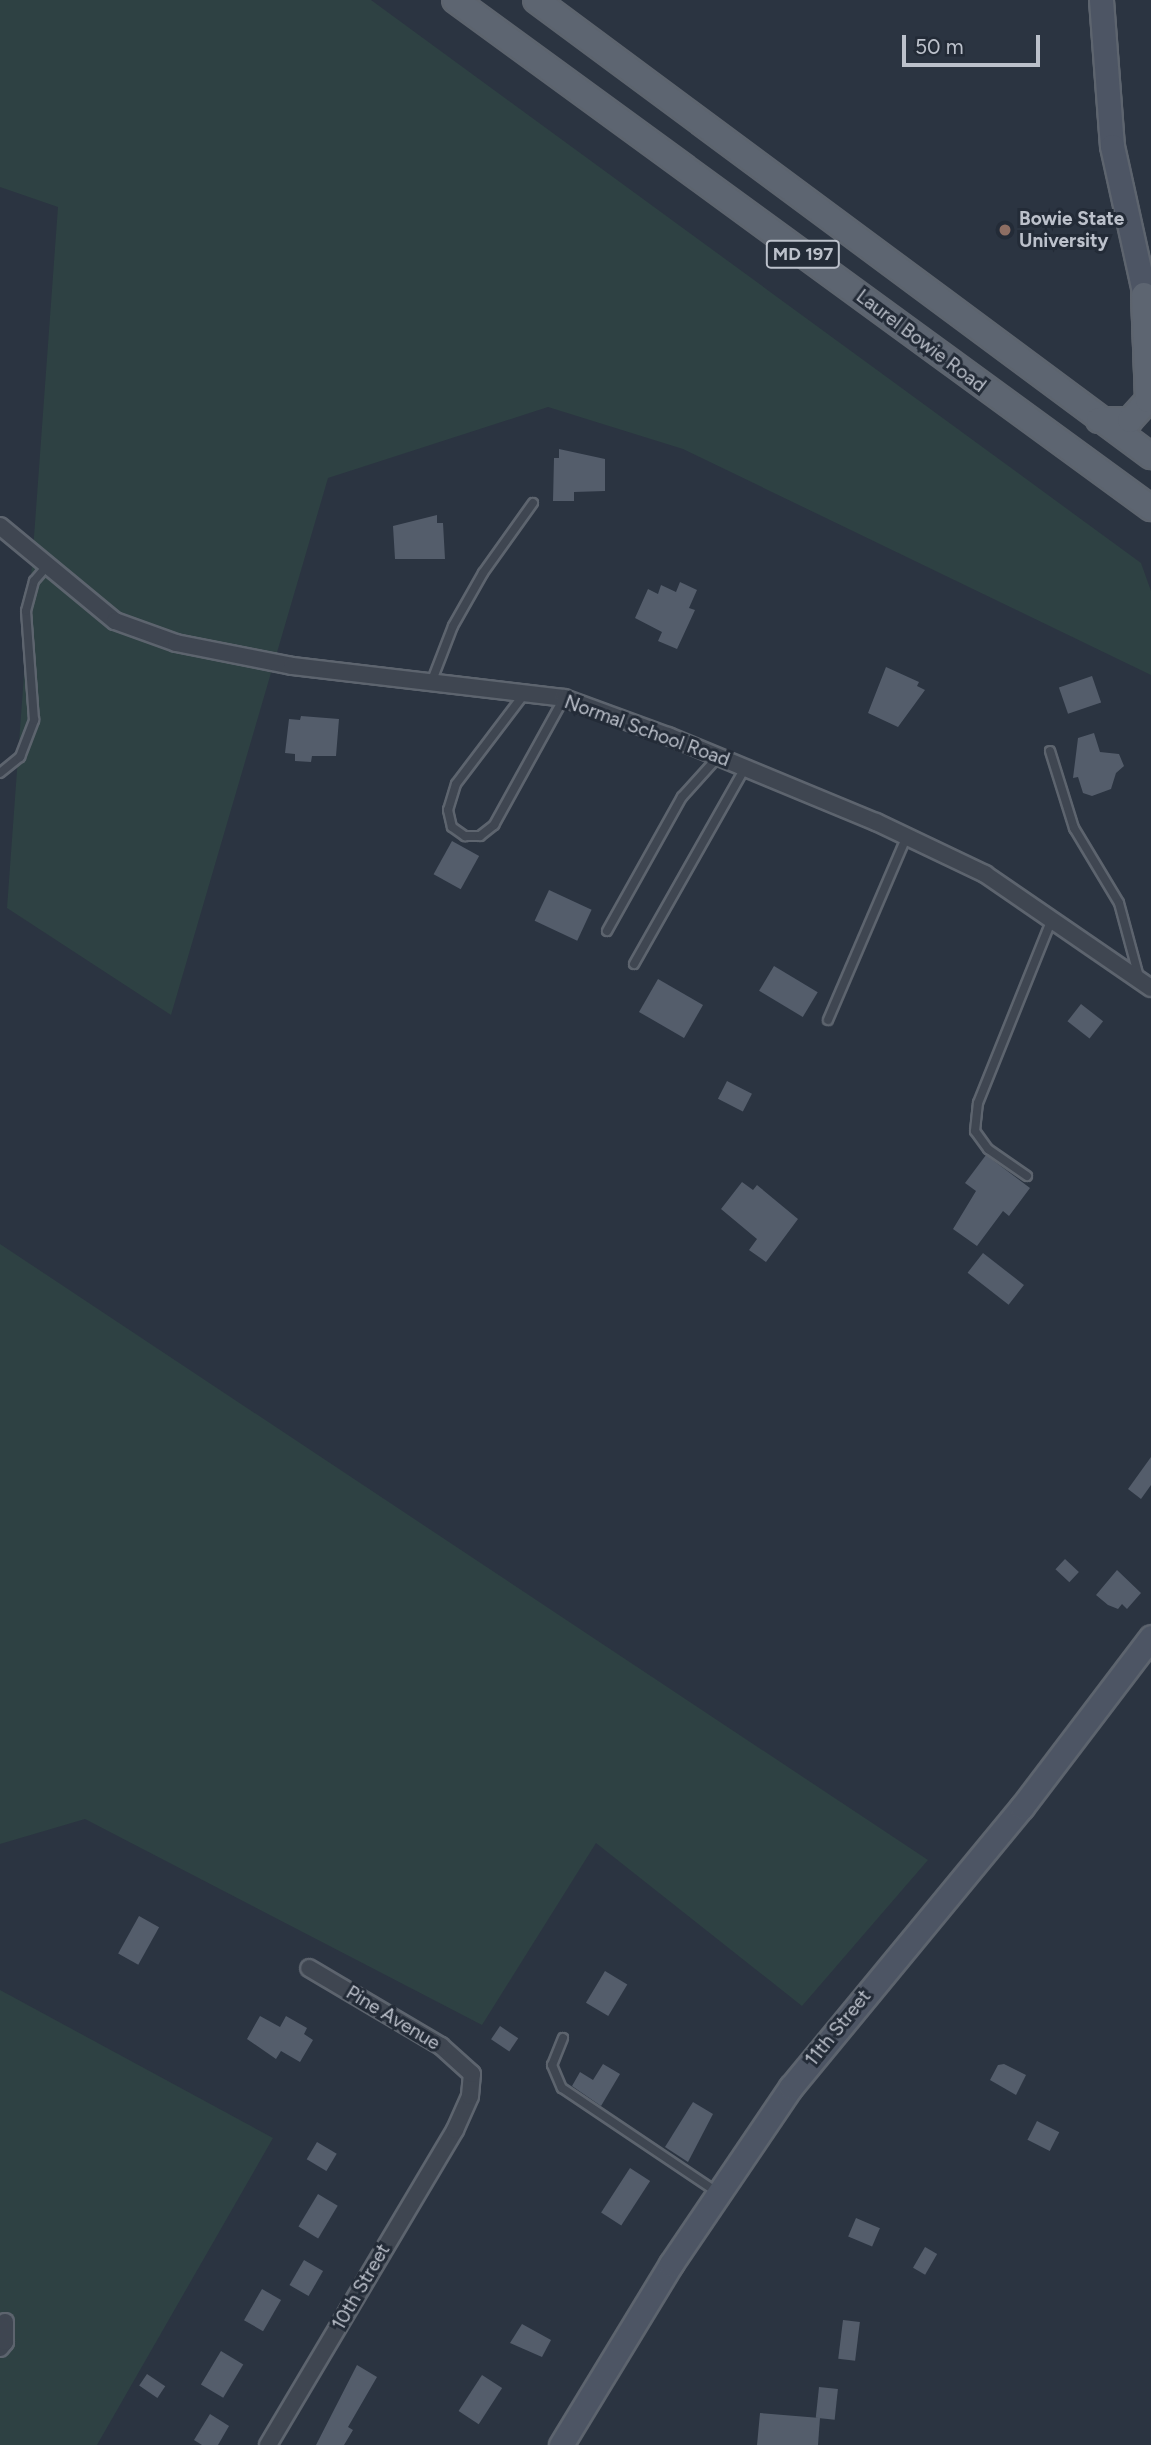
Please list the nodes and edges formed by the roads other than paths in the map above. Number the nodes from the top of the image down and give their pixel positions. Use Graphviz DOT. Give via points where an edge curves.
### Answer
graph roads {
  1 [pos="455,0"];
  2 [pos="536,0"];
  3 [pos="1101,0"];
  4 [pos="1144,295"];
  5 [pos="1151,320"];
  6 [pos="1099,420"];
  7 [pos="1151,456"];
  8 [pos="533,503"];
  9 [pos="1151,508"];
  10 [pos="0,526"];
  11 [pos="46,567"];
  12 [pos="431,683"];
  13 [pos="525,694"];
  14 [pos="564,698"];
  15 [pos="1050,751"];
  16 [pos="718,757"];
  17 [pos="745,768"];
  18 [pos="0,773"];
  19 [pos="907,836"];
  20 [pos="1052,919"];
  21 [pos="607,931"];
  22 [pos="634,964"];
  23 [pos="1145,983"];
  24 [pos="828,1020"];
  25 [pos="1027,1176"];
  26 [pos="1151,1637"];
  27 [pos="309,1968"];
  28 [pos="563,2038"];
  29 [pos="472,2074"];
  30 [pos="718,2192"];
  31 [pos="5,2322"];
  32 [pos="0,2348"];
  33 [pos="268,2445"];
  34 [pos="561,2445"];
  1 -- 9 [label="main road, Laurel Bowie Road / MD 197"];
  2 -- 6 [label="main road, MD 197"];
  3 -- 4 [label="main road" via="1112,146"];
  4 -- 5 [label="main road"];
  4 -- 6 [label="main road" via="1147,400 1130,420"];
  6 -- 7 [label="main road, MD 197"];
  8 -- 12 [label="lane" via="471,594"];
  10 -- 11 [label="street, Normal School Road"];
  11 -- 12 [label="street, Normal School Road" via="115,621 176,642 292,666"];
  11 -- 18 [label="lane" via="34,581 26,611 34,720 20,758"];
  12 -- 13 [label="street, Normal School Road"];
  13 -- 14 [label="street, Normal School Road"];
  13 -- 14 [label="lane" via="456,785 448,810 452,827 465,836 480,836 494,825"];
  14 -- 16 [label="street, Normal School Road"];
  15 -- 23 [label="lane" via="1074,828 1119,903"];
  16 -- 17 [label="street, Normal School Road"];
  16 -- 21 [label="lane" via="682,797"];
  17 -- 19 [label="street, Normal School Road"];
  17 -- 22 [label="lane"];
  19 -- 20 [label="street, Normal School Road" via="985,874"];
  19 -- 24 [label="lane"];
  20 -- 23 [label="street, Normal School Road"];
  20 -- 25 [label="lane" via="978,1103 975,1131 988,1150"];
  26 -- 30 [label="main road, 11th Street" via="1022,1807 791,2087"];
  27 -- 29 [label="street, Pine Avenue" via="441,2046"];
  28 -- 30 [label="lane" via="552,2065 562,2088"];
  29 -- 33 [label="street, 10th Street" via="470,2096 455,2130"];
  30 -- 34 [label="main road, 11th Street"];
  31 -- 32 [label="street" via="5,2342"];
}
